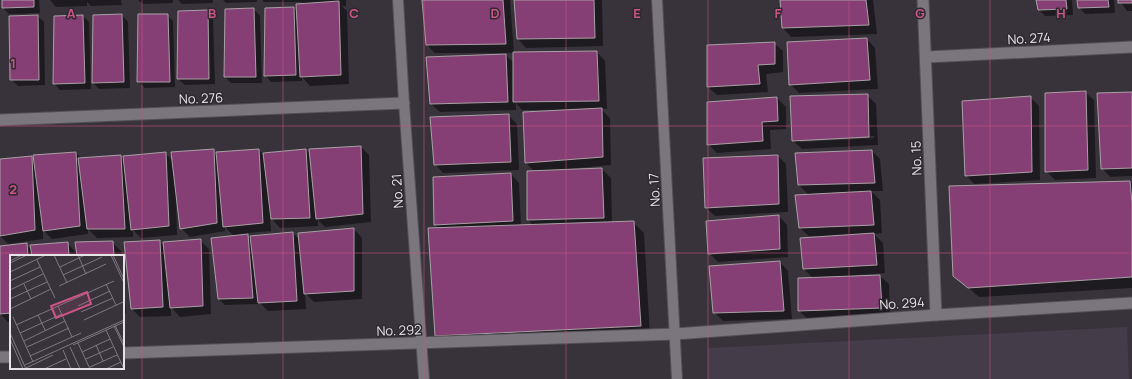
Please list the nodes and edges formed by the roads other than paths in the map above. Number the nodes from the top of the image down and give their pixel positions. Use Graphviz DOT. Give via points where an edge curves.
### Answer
graph roads {
  1 [pos="398,0"];
  2 [pos="657,0"];
  3 [pos="923,0"];
  4 [pos="1132,47"];
  5 [pos="926,57"];
  6 [pos="404,103"];
  7 [pos="0,120"];
  8 [pos="1132,303"];
  9 [pos="936,315"];
  10 [pos="675,334"];
  11 [pos="422,343"];
  12 [pos="124,353"];
  13 [pos="10,357"];
  14 [pos="0,358"];
  15 [pos="424,379"];
  16 [pos="677,379"];
  1 -- 6 [label="lane, No. 21"];
  2 -- 10 [label="lane, No. 17"];
  3 -- 5 [label="street, No. 15"];
  4 -- 5 [label="street, No. 274"];
  5 -- 9 [label="street, No. 15"];
  6 -- 7 [label="street, No. 276"];
  6 -- 11 [label="lane, No. 21"];
  8 -- 9 [label="street, No. 294"];
  9 -- 10 [label="street, No. 294"];
  10 -- 11 [label="street, No. 292"];
  10 -- 16 [label="lane, No. 17"];
  11 -- 12 [label="street, No. 292"];
  11 -- 15 [label="lane, No. 21"];
  13 -- 14 [label="street"];
}
